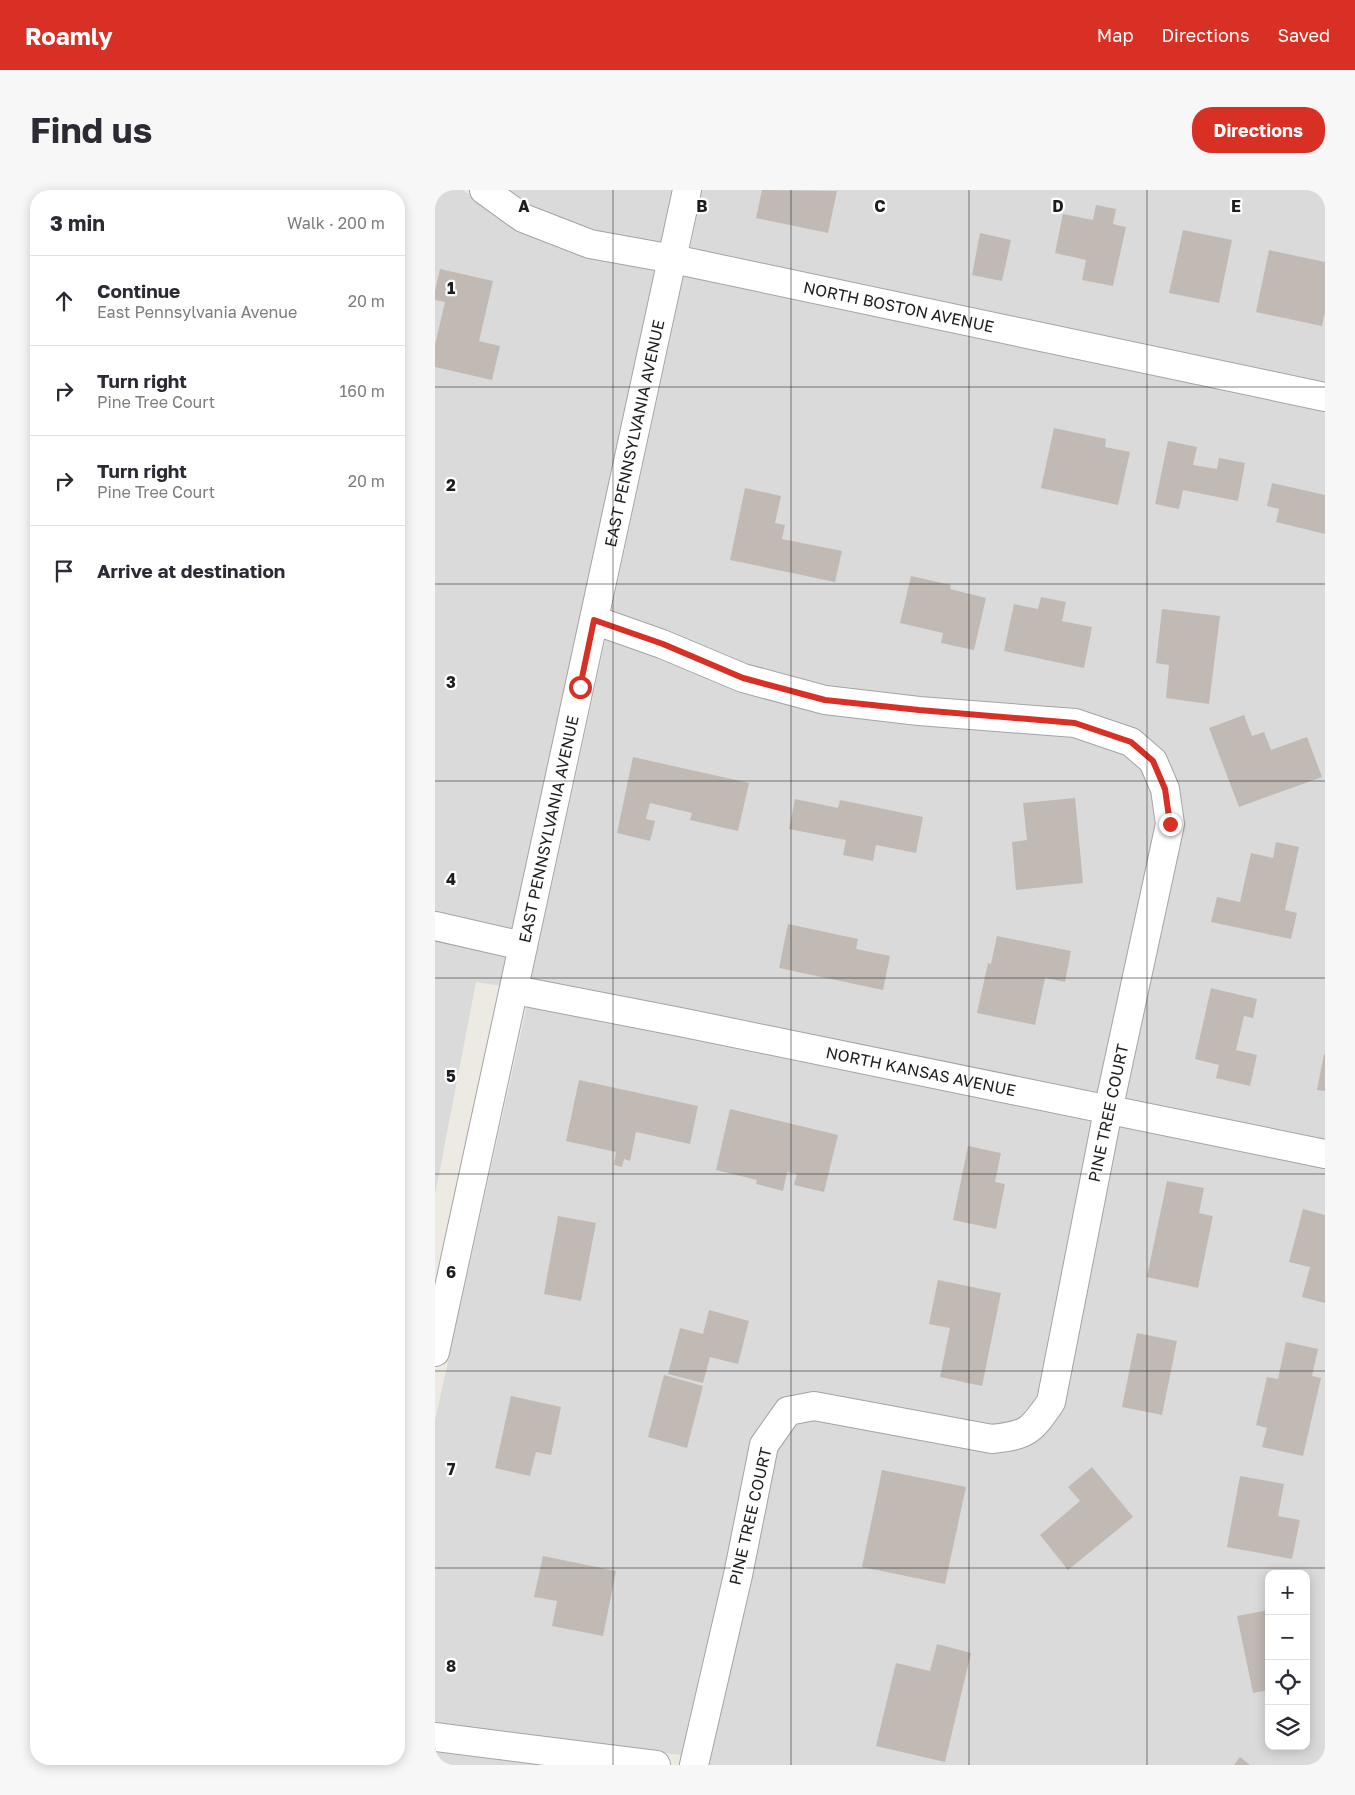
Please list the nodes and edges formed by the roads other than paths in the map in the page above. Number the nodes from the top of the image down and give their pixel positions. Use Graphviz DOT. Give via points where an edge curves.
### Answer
graph roads {
  1 [pos="484,190"];
  2 [pos="687,190"];
  3 [pos="673,259"];
  4 [pos="1325,398"];
  5 [pos="594,620"];
  6 [pos="435,926"];
  7 [pos="523,946"];
  8 [pos="515,990"];
  9 [pos="1108,1111"];
  10 [pos="1325,1154"];
  11 [pos="435,1352"];
  12 [pos="435,1737"];
  13 [pos="656,1765"];
  14 [pos="694,1765"];
  1 -- 3 [label="street, NORTH BOSTON AVENUE" via="523,218 590,244"];
  2 -- 3 [label="street, EAST PENNSYLVANIA AVENUE"];
  3 -- 4 [label="street, NORTH BOSTON AVENUE"];
  3 -- 5 [label="street, EAST PENNSYLVANIA AVENUE"];
  5 -- 7 [label="street, EAST PENNSYLVANIA AVENUE"];
  5 -- 9 [label="street, PINE TREE COURT" via="663,644 743,678 825,700 1075,723 1131,742 1153,761 1165,789 1170,824"];
  6 -- 7 [label="street"];
  7 -- 8 [label="street, EAST PENNSYLVANIA AVENUE"];
  8 -- 9 [label="street, NORTH KANSAS AVENUE"];
  8 -- 11 [label="street, EAST PENNSYLVANIA AVENUE"];
  9 -- 10 [label="street, NORTH KANSAS AVENUE"];
  9 -- 14 [label="street, PINE TREE COURT" via="1051,1402 1034,1426 1016,1437 993,1439 814,1406 789,1411 764,1445"];
  12 -- 13 [label="street"];
}
